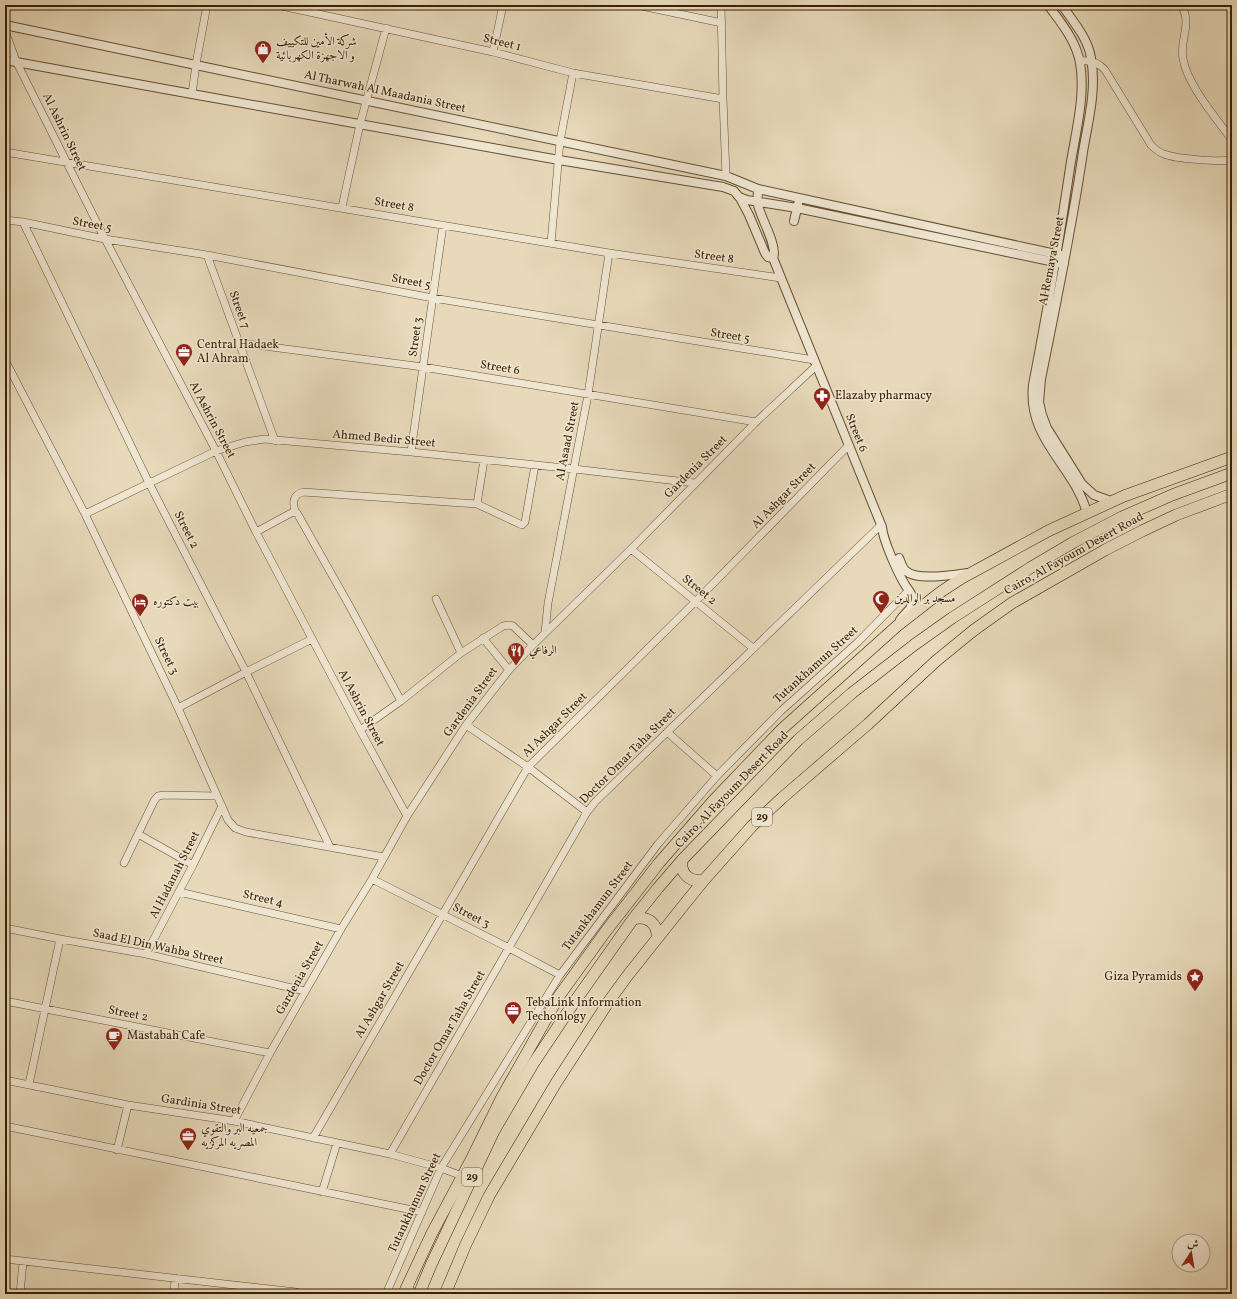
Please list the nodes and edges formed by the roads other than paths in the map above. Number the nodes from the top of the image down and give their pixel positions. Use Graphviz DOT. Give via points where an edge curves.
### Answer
graph roads {
  1 [pos="207,5"];
  2 [pos="277,5"];
  3 [pos="503,5"];
  4 [pos="637,5"];
  5 [pos="721,5"];
  6 [pos="1048,5"];
  7 [pos="1062,5"];
  8 [pos="1181,5"];
  9 [pos="303,7"];
  10 [pos="722,23"];
  11 [pos="5,25"];
  12 [pos="386,28"];
  13 [pos="5,31"];
  14 [pos="493,52"];
  15 [pos="5,60"];
  16 [pos="16,61"];
  17 [pos="1080,61"];
  18 [pos="1092,62"];
  19 [pos="196,64"];
  20 [pos="573,73"];
  21 [pos="192,94"];
  22 [pos="723,99"];
  23 [pos="366,100"];
  24 [pos="360,124"];
  25 [pos="1232,140"];
  26 [pos="560,141"];
  27 [pos="5,152"];
  28 [pos="559,160"];
  29 [pos="1232,160"];
  30 [pos="66,162"];
  31 [pos="726,176"];
  32 [pos="758,189"];
  33 [pos="739,196"];
  34 [pos="799,198"];
  35 [pos="758,202"];
  36 [pos="342,208"];
  37 [pos="797,208"];
  38 [pos="5,220"];
  39 [pos="794,221"];
  40 [pos="23,222"];
  41 [pos="443,225"];
  42 [pos="105,239"];
  43 [pos="551,243"];
  44 [pos="609,253"];
  45 [pos="207,255"];
  46 [pos="773,258"];
  47 [pos="1061,259"];
  48 [pos="781,278"];
  49 [pos="433,298"];
  50 [pos="599,325"];
  51 [pos="240,343"];
  52 [pos="5,360"];
  53 [pos="815,363"];
  54 [pos="423,367"];
  55 [pos="588,395"];
  56 [pos="756,422"];
  57 [pos="276,441"];
  58 [pos="848,446"];
  59 [pos="216,451"];
  60 [pos="411,452"];
  61 [pos="1232,457"];
  62 [pos="484,460"];
  63 [pos="535,465"];
  64 [pos="574,468"];
  65 [pos="1232,473"];
  66 [pos="149,483"];
  67 [pos="695,483"];
  68 [pos="1232,494"];
  69 [pos="1111,502"];
  70 [pos="476,504"];
  71 [pos="295,512"];
  72 [pos="1087,513"];
  73 [pos="85,514"];
  74 [pos="882,526"];
  75 [pos="256,532"];
  76 [pos="631,549"];
  77 [pos="973,572"];
  78 [pos="909,590"];
  79 [pos="436,599"];
  80 [pos="696,602"];
  81 [pos="897,626"];
  82 [pos="546,632"];
  83 [pos="483,638"];
  84 [pos="312,639"];
  85 [pos="533,645"];
  86 [pos="753,648"];
  87 [pos="461,653"];
  88 [pos="509,670"];
  89 [pos="246,672"];
  90 [pos="401,701"];
  91 [pos="178,708"];
  92 [pos="466,725"];
  93 [pos="360,730"];
  94 [pos="667,732"];
  95 [pos="528,767"];
  96 [pos="717,776"];
  97 [pos="217,796"];
  98 [pos="222,806"];
  99 [pos="586,812"];
  100 [pos="407,816"];
  101 [pos="138,834"];
  102 [pos="330,847"];
  103 [pos="384,858"];
  104 [pos="682,860"];
  105 [pos="124,863"];
  106 [pos="193,865"];
  107 [pos="372,879"];
  108 [pos="704,880"];
  109 [pos="179,892"];
  110 [pos="442,914"];
  111 [pos="633,919"];
  112 [pos="5,928"];
  113 [pos="341,929"];
  114 [pos="657,938"];
  115 [pos="60,939"];
  116 [pos="509,948"];
  117 [pos="146,954"];
  118 [pos="560,975"];
  119 [pos="305,991"];
  120 [pos="5,1001"];
  121 [pos="46,1009"];
  122 [pos="270,1053"];
  123 [pos="5,1080"];
  124 [pos="29,1084"];
  125 [pos="128,1104"];
  126 [pos="234,1121"];
  127 [pos="5,1126"];
  128 [pos="314,1138"];
  129 [pos="337,1143"];
  130 [pos="117,1150"];
  131 [pos="390,1154"];
  132 [pos="441,1168"];
  133 [pos="462,1176"];
  134 [pos="322,1192"];
  135 [pos="422,1212"];
  136 [pos="5,1259"];
  137 [pos="22,1262"];
  138 [pos="175,1278"];
  139 [pos="406,1291"];
  140 [pos="299,1293"];
  141 [pos="20,1294"];
  142 [pos="174,1294"];
  143 [pos="386,1294"];
  144 [pos="419,1294"];
  145 [pos="445,1294"];
  1 -- 19 [label="street"];
  2 -- 9 [label="street, Street 1"];
  3 -- 14 [label="street"];
  4 -- 10 [label="street"];
  5 -- 10 [label="street"];
  6 -- 17 [label="street, Al Remaya Street" via="1072,40"];
  7 -- 18 [label="street, Al Remaya Street" via="1085,40"];
  8 -- 25 [label="street" via="1187,20 1182,55 1184,65 1200,96"];
  9 -- 12 [label="street, Street 1"];
  10 -- 22 [label="street"];
  11 -- 19 [label="street, Al Tharwah Al Maadania Street"];
  12 -- 14 [label="street, Street 1"];
  12 -- 23 [label="street"];
  13 -- 16 [label="street, Al Ashrin Street"];
  14 -- 20 [label="street, Street 1"];
  15 -- 16 [label="street"];
  16 -- 21 [label="street"];
  16 -- 30 [label="street, Al Ashrin Street"];
  17 -- 18 [label="street"];
  17 -- 47 [label="street, Al Remaya Street" via="1080,104"];
  18 -- 29 [label="street" via="1104,70 1151,145 1158,151 1172,156"];
  18 -- 47 [label="street, Al Remaya Street" via="1092,98 1078,186"];
  19 -- 21 [label="street"];
  19 -- 23 [label="street, Al Tharwah Al Maadania Street"];
  20 -- 22 [label="street, Street 1"];
  20 -- 26 [label="street"];
  21 -- 24 [label="street"];
  22 -- 31 [label="street"];
  23 -- 24 [label="street"];
  23 -- 26 [label="street, Al Tharwah Al Maadania Street"];
  24 -- 28 [label="street"];
  24 -- 36 [label="street"];
  26 -- 28 [label="street"];
  26 -- 31 [label="street, Al Tharwah Al Maadania Street"];
  27 -- 30 [label="street, Street 8"];
  28 -- 33 [label="street" via="723,187"];
  28 -- 43 [label="street"];
  30 -- 36 [label="street, Street 8"];
  30 -- 42 [label="street, Al Ashrin Street"];
  31 -- 32 [label="street, Al Tharwah Al Maadania Street"];
  32 -- 34 [label="street, Al Tharwah Al Maadania Street"];
  32 -- 35 [label="street, Street 6"];
  33 -- 35 [label="street"];
  33 -- 46 [label="street, Street 6" via="765,253"];
  34 -- 37 [label="street"];
  34 -- 47 [label="street, Al Tharwah Al Maadania Street"];
  35 -- 37 [label="street"];
  35 -- 46 [label="street, Street 6" via="774,250"];
  36 -- 41 [label="street, Street 8"];
  37 -- 39 [label="street"];
  37 -- 47 [label="street"];
  38 -- 40 [label="street, Street 5"];
  40 -- 42 [label="street, Street 5"];
  40 -- 66 [label="street, Street 2"];
  41 -- 43 [label="street, Street 8"];
  41 -- 49 [label="street, Street 3"];
  42 -- 45 [label="street, Street 5"];
  42 -- 59 [label="street, Al Ashrin Street"];
  43 -- 44 [label="street, Street 8"];
  44 -- 48 [label="street, Street 8"];
  44 -- 50 [label="street, Al Asaad Street"];
  45 -- 49 [label="street, Street 5"];
  45 -- 51 [label="street, Street 7"];
  46 -- 48 [label="street, Street 6"];
  47 -- 69 [label="street, Al Remaya Street" via="1040,388 1040,409 1047,428 1079,480 1090,492"];
  47 -- 72 [label="street, Al Remaya Street" via="1033,385 1033,408 1039,430 1078,491"];
  48 -- 53 [label="street, Street 6"];
  49 -- 50 [label="street, Street 5"];
  49 -- 54 [label="street, Street 3"];
  50 -- 53 [label="street, Street 5"];
  50 -- 55 [label="street, Al Asaad Street"];
  51 -- 54 [label="street, Street 6"];
  51 -- 57 [label="street, Street 7"];
  52 -- 73 [label="street, Street 3"];
  53 -- 56 [label="street, Gardenia Street"];
  53 -- 58 [label="street, Street 6"];
  54 -- 55 [label="street, Street 6"];
  54 -- 60 [label="street, Street 3"];
  55 -- 56 [label="street, Street 6"];
  55 -- 64 [label="street, Al Asaad Street"];
  56 -- 67 [label="street, Gardenia Street"];
  57 -- 59 [label="street, Ahmed Bedir Street" via="254,440"];
  57 -- 60 [label="street, Ahmed Bedir Street"];
  58 -- 74 [label="street, Street 6"];
  58 -- 80 [label="street, Al Ashgar Street"];
  59 -- 66 [label="street, Ahmed Bedir Street"];
  59 -- 75 [label="street, Al Ashrin Street"];
  60 -- 62 [label="street, Ahmed Bedir Street"];
  61 -- 69 [label="main road"];
  62 -- 63 [label="street, Ahmed Bedir Street"];
  62 -- 70 [label="street"];
  63 -- 64 [label="street, Ahmed Bedir Street"];
  63 -- 70 [label="street" via="524,524 521,525"];
  64 -- 67 [label="street, Ahmed Bedir Street"];
  64 -- 82 [label="street, Al Asaad Street" via="548,603"];
  65 -- 104 [label="main road, Cairo, Al Fayoum Desert Road / 29" via="1166,498 1097,530 1030,568 934,630 852,693 798,740"];
  66 -- 73 [label="street, Ahmed Bedir Street"];
  66 -- 89 [label="street, Street 2"];
  67 -- 76 [label="street, Gardenia Street"];
  68 -- 108 [label="main road, Cairo, Al Fayoum Desert Road / 29" via="1176,515 1105,550 1031,591 993,616 936,661 767,812"];
  69 -- 72 [label="main road"];
  70 -- 71 [label="street" via="303,492 294,497"];
  71 -- 75 [label="street"];
  71 -- 90 [label="street"];
  72 -- 77 [label="main road"];
  73 -- 91 [label="street, Street 3"];
  74 -- 77 [label="street, Street 6" via="902,567 908,573 936,577"];
  74 -- 78 [label="street, Street 6" via="901,578"];
  74 -- 86 [label="street, Doctor Omar Taha Street"];
  75 -- 84 [label="street, Al Ashrin Street"];
  76 -- 80 [label="street, Street 2"];
  76 -- 82 [label="street, Gardenia Street"];
  77 -- 81 [label="main road" via="942,591"];
  78 -- 81 [label="street, Street 6" via="913,603"];
  78 -- 96 [label="street, Tutankhamun Street" via="858,642 781,711"];
  79 -- 87 [label="street"];
  80 -- 86 [label="street, Street 2"];
  80 -- 95 [label="street, Al Ashgar Street"];
  81 -- 133 [label="main road" via="763,748 690,826 641,886 550,1011"];
  82 -- 85 [label="street, Gardenia Street"];
  83 -- 85 [label="street" via="509,625"];
  83 -- 87 [label="street"];
  83 -- 88 [label="street"];
  84 -- 89 [label="street"];
  84 -- 93 [label="street, Al Ashrin Street"];
  85 -- 88 [label="street, Gardenia Street"];
  86 -- 94 [label="street, Doctor Omar Taha Street"];
  87 -- 90 [label="street"];
  88 -- 92 [label="street, Gardenia Street"];
  89 -- 91 [label="street"];
  89 -- 102 [label="street, Street 2"];
  90 -- 93 [label="street"];
  91 -- 97 [label="street, Street 3"];
  92 -- 95 [label="street"];
  92 -- 100 [label="street, Gardenia Street"];
  93 -- 100 [label="street, Al Ashrin Street"];
  94 -- 96 [label="street"];
  94 -- 99 [label="street, Doctor Omar Taha Street"];
  95 -- 99 [label="street"];
  95 -- 110 [label="street, Al Ashgar Street"];
  96 -- 118 [label="street, Tutankhamun Street" via="658,844"];
  97 -- 98 [label="street, Street 3"];
  97 -- 101 [label="street" via="158,796"];
  98 -- 102 [label="street, Street 3" via="232,824 240,831"];
  98 -- 106 [label="street, Al Hadanah Street"];
  99 -- 116 [label="street, Doctor Omar Taha Street"];
  100 -- 103 [label="street, Gardenia Street"];
  101 -- 105 [label="street"];
  101 -- 106 [label="street"];
  102 -- 103 [label="street, Street 3"];
  103 -- 107 [label="street, Gardenia Street"];
  104 -- 108 [label="main road" via="682,869 687,876 695,881"];
  104 -- 111 [label="main road, Cairo, Al Fayoum Desert Road / 29"];
  106 -- 109 [label="street, Al Hadanah Street"];
  107 -- 110 [label="street, Street 3"];
  107 -- 113 [label="street, Gardenia Street"];
  108 -- 114 [label="main road, Cairo, Al Fayoum Desert Road / 29"];
  109 -- 113 [label="street, Street 4"];
  109 -- 117 [label="street, Al Hadanah Street"];
  110 -- 116 [label="street, Street 3"];
  110 -- 128 [label="street, Al Ashgar Street"];
  111 -- 114 [label="main road" via="649,919 656,927"];
  111 -- 144 [label="main road, Cairo, Al Fayoum Desert Road / 29" via="533,1064 494,1131"];
  112 -- 115 [label="street, Saad El Din Wahba Street"];
  113 -- 119 [label="street, Gardenia Street"];
  114 -- 145 [label="main road, Cairo, Al Fayoum Desert Road / 29" via="609,1001 556,1083 474,1226"];
  115 -- 117 [label="street, Saad El Din Wahba Street"];
  115 -- 121 [label="street"];
  116 -- 118 [label="street, Street 3"];
  116 -- 131 [label="street, Doctor Omar Taha Street"];
  117 -- 119 [label="street, Saad El Din Wahba Street"];
  118 -- 132 [label="street, Tutankhamun Street"];
  119 -- 122 [label="street, Gardenia Street"];
  120 -- 121 [label="street, Street 2"];
  121 -- 122 [label="street, Street 2"];
  121 -- 124 [label="street"];
  122 -- 126 [label="street, Gardenia Street"];
  123 -- 124 [label="street, Gardinia Street"];
  124 -- 125 [label="street, Gardinia Street"];
  125 -- 126 [label="street, Gardinia Street"];
  125 -- 130 [label="street"];
  126 -- 128 [label="street, Gardinia Street"];
  127 -- 130 [label="street"];
  128 -- 129 [label="street, Gardinia Street"];
  129 -- 131 [label="street, Gardinia Street"];
  129 -- 134 [label="street"];
  130 -- 134 [label="street"];
  131 -- 132 [label="street, Gardinia Street"];
  132 -- 133 [label="street, Gardinia Street"];
  132 -- 135 [label="street, Tutankhamun Street"];
  133 -- 139 [label="main road" via="432,1233"];
  134 -- 135 [label="street"];
  135 -- 143 [label="street, Tutankhamun Street"];
  136 -- 137 [label="street"];
  137 -- 138 [label="street"];
  137 -- 141 [label="street"];
  138 -- 140 [label="street"];
  138 -- 142 [label="street"];
}
